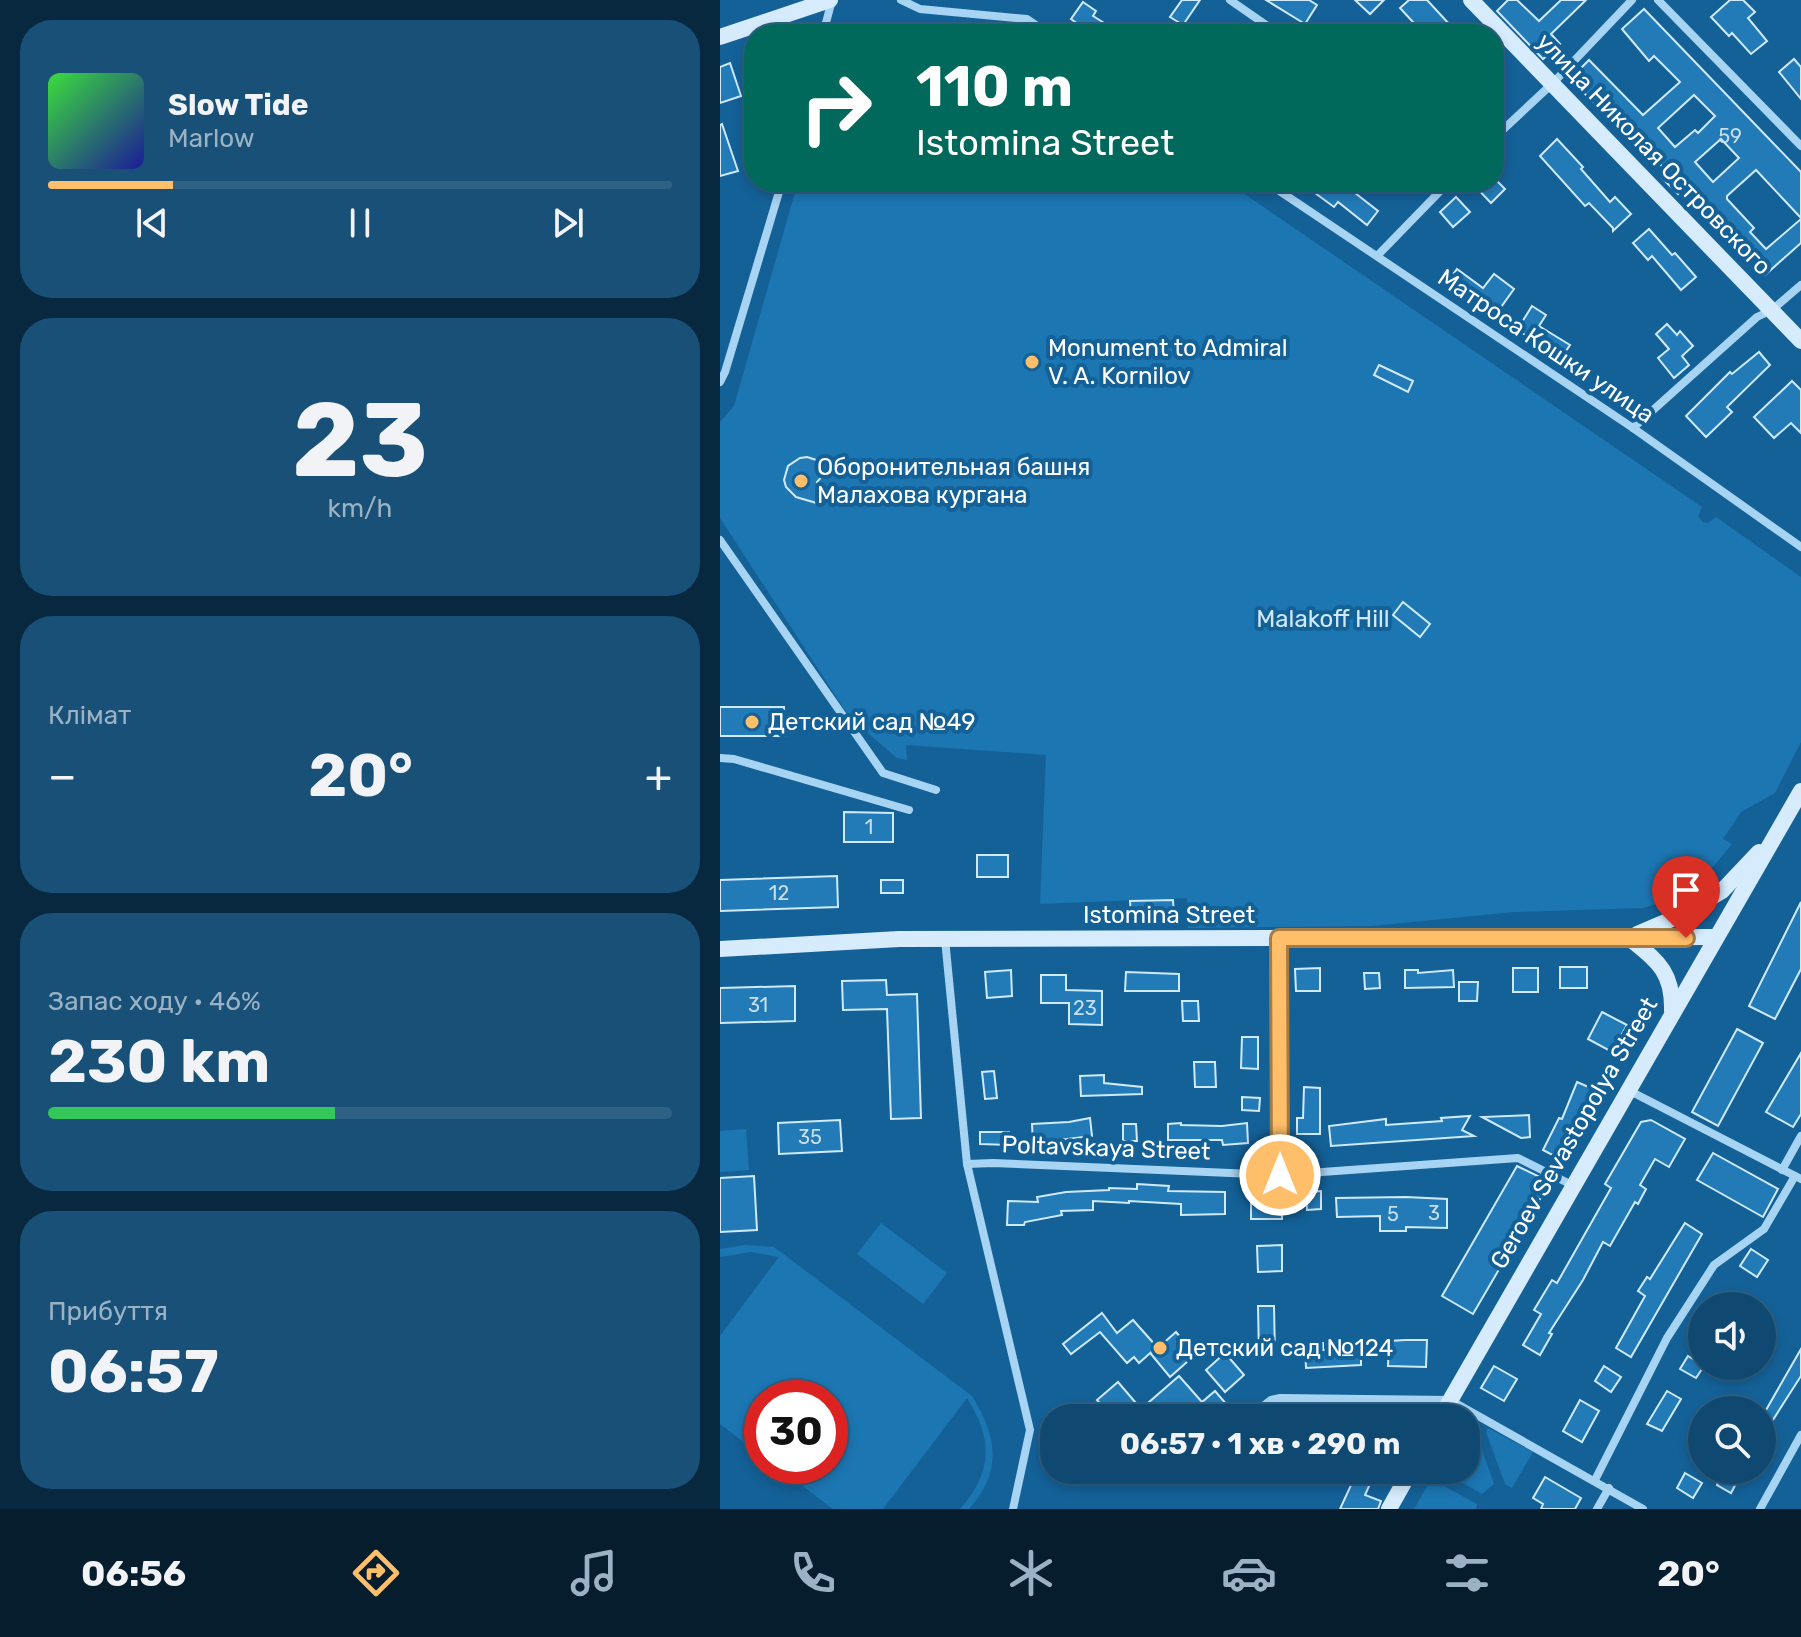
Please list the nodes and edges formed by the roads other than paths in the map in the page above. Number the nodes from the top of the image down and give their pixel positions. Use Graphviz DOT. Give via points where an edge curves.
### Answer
graph roads {
  1 [pos="831,0"];
  2 [pos="901,0"];
  3 [pos="1230,0"];
  4 [pos="1471,0"];
  5 [pos="1632,0"];
  6 [pos="1658,0"];
  7 [pos="759,24"];
  8 [pos="825,24"];
  9 [pos="1034,24"];
  10 [pos="1265,24"];
  11 [pos="1495,24"];
  12 [pos="744,29"];
  13 [pos="1504,33"];
  14 [pos="720,37"];
  15 [pos="1553,83"];
  16 [pos="1504,129"];
  17 [pos="1801,146"];
  18 [pos="779,192"];
  19 [pos="1281,192"];
  20 [pos="1439,192"];
  21 [pos="1377,256"];
  22 [pos="1801,285"];
  23 [pos="1772,310"];
  24 [pos="1801,341"];
  25 [pos="720,382"];
  26 [pos="1633,428"];
  27 [pos="720,540"];
  28 [pos="1801,547"];
  29 [pos="720,758"];
  30 [pos="936,790"];
  31 [pos="1801,791"];
  32 [pos="909,810"];
  33 [pos="1781,830"];
  34 [pos="1715,937"];
  35 [pos="1279,938"];
  36 [pos="1629,938"];
  37 [pos="945,939"];
  38 [pos="720,949"];
  39 [pos="1671,1013"];
  40 [pos="1628,1090"];
  41 [pos="1801,1136"];
  42 [pos="967,1164"];
  43 [pos="1782,1170"];
  44 [pos="1280,1175"];
  45 [pos="1798,1178"];
  46 [pos="1572,1185"];
  47 [pos="1450,1400"];
  48 [pos="1266,1404"];
  49 [pos="1448,1404"];
  50 [pos="1801,1435"];
  51 [pos="1595,1480"];
  52 [pos="1403,1484"];
  53 [pos="1609,1488"];
  54 [pos="1013,1509"];
  55 [pos="1389,1509"];
  56 [pos="1597,1509"];
  57 [pos="1643,1509"];
  58 [pos="1760,1509"];
  1 -- 7 [label="main road"];
  1 -- 8 [label="street"];
  2 -- 9 [label="street" via="920,9 1027,19"];
  3 -- 10 [label="street"];
  4 -- 11 [label="main road, улица Николая Островского"];
  5 -- 15 [label="street"];
  6 -- 17 [label="street"];
  12 -- 14 [label="main road"];
  13 -- 15 [label="main road, улица Николая Островского"];
  15 -- 16 [label="street"];
  15 -- 23 [label="main road, улица Николая Островского"];
  18 -- 25 [label="street"];
  19 -- 21 [label="street, Матроса Кошки улица"];
  20 -- 21 [label="street"];
  21 -- 26 [label="street, Матроса Кошки улица"];
  22 -- 23 [label="street"];
  23 -- 24 [label="main road, улица Николая Островского"];
  23 -- 26 [label="street" via="1757,317"];
  26 -- 28 [label="street, Матроса Кошки улица"];
  27 -- 30 [label="street" via="883,773"];
  29 -- 32 [label="street"];
  31 -- 33 [label="main road, Geroev Sevastopolya Street"];
  33 -- 34 [label="main road, Geroev Sevastopolya Street"];
  33 -- 36 [label="main road" via="1722,891"];
  34 -- 36 [label="main road, Istomina Street"];
  34 -- 39 [label="main road, Geroev Sevastopolya Street"];
  35 -- 36 [label="main road, Istomina Street"];
  35 -- 37 [label="main road, Istomina Street"];
  35 -- 44 [label="street"];
  36 -- 39 [label="main road" via="1660,963 1672,990"];
  37 -- 38 [label="main road, Istomina Street"];
  37 -- 42 [label="street"];
  39 -- 40 [label="main road, Geroev Sevastopolya Street"];
  40 -- 43 [label="street"];
  40 -- 46 [label="main road, Geroev Sevastopolya Street"];
  41 -- 43 [label="street"];
  42 -- 44 [label="street, Poltavskaya Street"];
  42 -- 54 [label="street" via="1030,1430"];
  43 -- 45 [label="street"];
  44 -- 46 [label="street, Poltavskaya Street" via="1518,1158"];
  45 -- 51 [label="street" via="1764,1229 1714,1265 1667,1338"];
  46 -- 47 [label="main road, Geroev Sevastopolya Street"];
  47 -- 48 [label="street" via="1280,1398"];
  47 -- 49 [label="main road, Geroev Sevastopolya Street"];
  47 -- 51 [label="street"];
  50 -- 58 [label="street"];
  51 -- 53 [label="street"];
  52 -- 55 [label="main road"];
  53 -- 56 [label="street"];
  53 -- 57 [label="street"];
}
